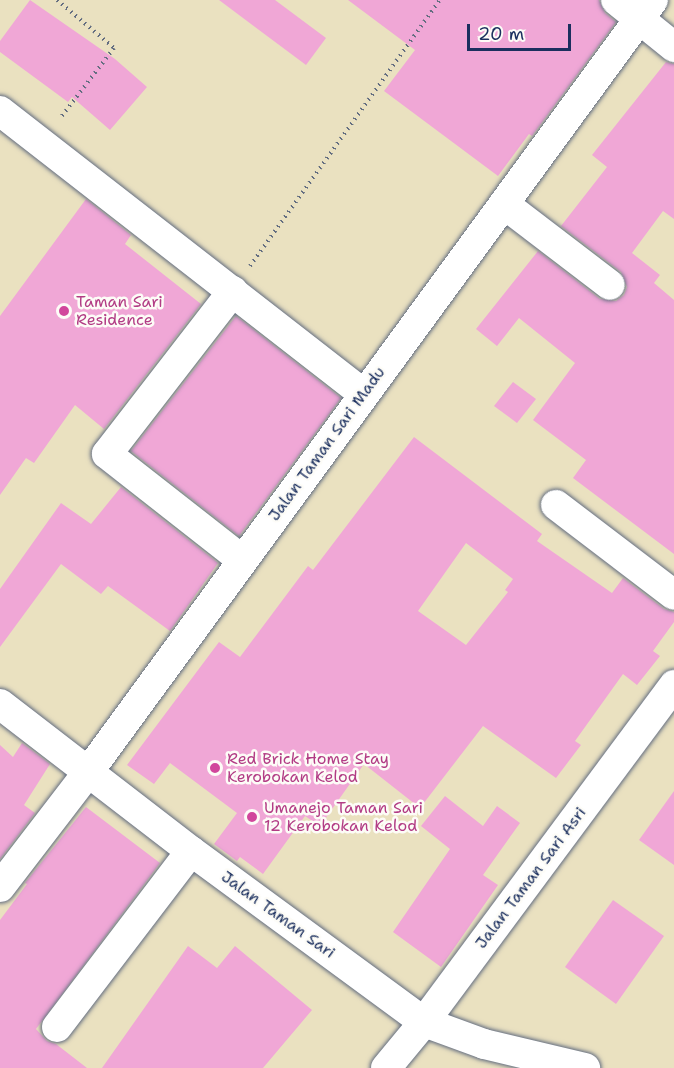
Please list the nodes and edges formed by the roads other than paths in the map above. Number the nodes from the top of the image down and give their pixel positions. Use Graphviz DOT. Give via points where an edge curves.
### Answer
graph roads {
  1 [pos="636,6"];
  2 [pos="674,47"];
  3 [pos="0,111"];
  4 [pos="504,204"];
  5 [pos="610,285"];
  6 [pos="233,291"];
  7 [pos="364,394"];
  8 [pos="556,505"];
  9 [pos="242,560"];
  10 [pos="674,595"];
  11 [pos="674,685"];
  12 [pos="0,704"];
  13 [pos="89,771"];
  14 [pos="191,851"];
  15 [pos="0,887"];
  16 [pos="424,1022"];
  17 [pos="57,1027"];
  18 [pos="386,1068"];
  19 [pos="585,1068"];
  1 -- 2 [label="street"];
  1 -- 4 [label="street, Jalan Taman Sari Madu"];
  3 -- 6 [label="street"];
  4 -- 5 [label="street"];
  4 -- 7 [label="street, Jalan Taman Sari Madu"];
  6 -- 7 [label="street"];
  6 -- 9 [label="street" via="107,454"];
  7 -- 9 [label="street, Jalan Taman Sari Madu"];
  8 -- 10 [label="street"];
  9 -- 13 [label="street, Jalan Taman Sari Madu"];
  11 -- 16 [label="street, Jalan Taman Sari Asri"];
  12 -- 13 [label="street, Jalan Taman Sari"];
  13 -- 14 [label="street, Jalan Taman Sari"];
  13 -- 15 [label="street, Jalan Taman Sari Madu"];
  14 -- 16 [label="street, Jalan Taman Sari"];
  14 -- 17 [label="street"];
  16 -- 18 [label="street, Jalan Taman Sari Asri"];
  16 -- 19 [label="street, Jalan Taman Sari" via="484,1044"];
}
